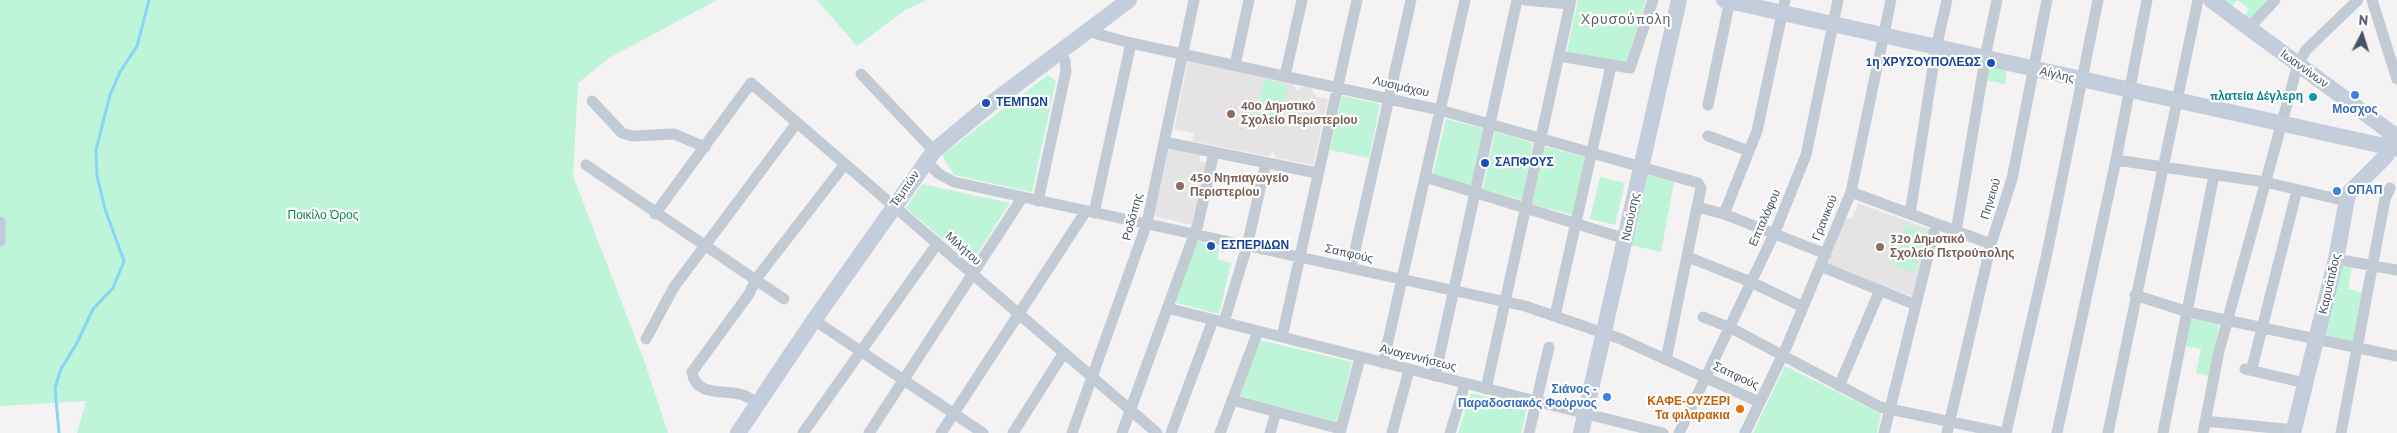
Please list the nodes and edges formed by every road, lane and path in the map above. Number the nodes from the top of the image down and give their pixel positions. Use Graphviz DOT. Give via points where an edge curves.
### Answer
graph roads {
  1 [pos="1129,0"];
  2 [pos="1194,0"];
  3 [pos="1249,0"];
  4 [pos="1302,0"];
  5 [pos="1358,0"];
  6 [pos="1411,0"];
  7 [pos="1465,0"];
  8 [pos="1517,0"];
  9 [pos="1525,0"];
  10 [pos="1653,0"];
  11 [pos="1679,0"];
  12 [pos="1728,0"];
  13 [pos="1838,0"];
  14 [pos="1891,0"];
  15 [pos="1947,0"];
  16 [pos="1997,0"];
  17 [pos="2047,0"];
  18 [pos="2098,0"];
  19 [pos="2147,0"];
  20 [pos="2198,0"];
  21 [pos="2210,0"];
  22 [pos="2275,0"];
  23 [pos="2358,0"];
  24 [pos="2372,0"];
  25 [pos="1570,2"];
  26 [pos="1783,6"];
  27 [pos="1833,24"];
  28 [pos="2249,28"];
  29 [pos="1090,29"];
  30 [pos="1884,36"];
  31 [pos="1131,43"];
  32 [pos="1936,48"];
  33 [pos="1059,51"];
  34 [pos="1183,54"];
  35 [pos="1559,56"];
  36 [pos="1985,58"];
  37 [pos="2298,64"];
  38 [pos="1235,65"];
  39 [pos="1611,66"];
  40 [pos="2033,69"];
  41 [pos="861,74"];
  42 [pos="1285,76"];
  43 [pos="2397,79"];
  44 [pos="2081,80"];
  45 [pos="1337,87"];
  46 [pos="2129,91"];
  47 [pos="1388,98"];
  48 [pos="592,100"];
  49 [pos="2175,101"];
  50 [pos="1708,105"];
  51 [pos="1440,110"];
  52 [pos="796,124"];
  53 [pos="1490,125"];
  54 [pos="2282,125"];
  55 [pos="1708,136"];
  56 [pos="1540,139"];
  57 [pos="1164,142"];
  58 [pos="2394,144"];
  59 [pos="704,146"];
  60 [pos="1749,151"];
  61 [pos="1214,152"];
  62 [pos="1591,152"];
  63 [pos="930,156"];
  64 [pos="2116,160"];
  65 [pos="1266,163"];
  66 [pos="845,164"];
  67 [pos="586,165"];
  68 [pos="1642,166"];
  69 [pos="2162,167"];
  70 [pos="1317,173"];
  71 [pos="2214,175"];
  72 [pos="1425,177"];
  73 [pos="2264,182"];
  74 [pos="2390,188"];
  75 [pos="2298,190"];
  76 [pos="1475,192"];
  77 [pos="1850,192"];
  78 [pos="1022,198"];
  79 [pos="1038,201"];
  80 [pos="2346,201"];
  81 [pos="894,205"];
  82 [pos="1525,207"];
  83 [pos="1697,207"];
  84 [pos="1090,212"];
  85 [pos="655,214"];
  86 [pos="1724,214"];
  87 [pos="1910,214"];
  88 [pos="0,222"];
  89 [pos="1147,223"];
  90 [pos="1575,223"];
  91 [pos="1936,224"];
  92 [pos="1775,232"];
  93 [pos="1956,232"];
  94 [pos="1195,234"];
  95 [pos="1626,239"];
  96 [pos="0,241"];
  97 [pos="936,244"];
  98 [pos="1991,244"];
  99 [pos="706,246"];
  100 [pos="1247,246"];
  101 [pos="1826,254"];
  102 [pos="1300,256"];
  103 [pos="1688,257"];
  104 [pos="2336,259"];
  105 [pos="1820,266"];
  106 [pos="2374,266"];
  107 [pos="1351,268"];
  108 [pos="2397,270"];
  109 [pos="973,276"];
  110 [pos="756,279"];
  111 [pos="1402,279"];
  112 [pos="1751,282"];
  113 [pos="1880,290"];
  114 [pos="1453,291"];
  115 [pos="2135,295"];
  116 [pos="784,299"];
  117 [pos="1505,302"];
  118 [pos="1916,305"];
  119 [pos="1803,306"];
  120 [pos="1168,308"];
  121 [pos="2188,312"];
  122 [pos="1019,316"];
  123 [pos="1555,316"];
  124 [pos="1703,317"];
  125 [pos="814,320"];
  126 [pos="2227,320"];
  127 [pos="1219,321"];
  128 [pos="2262,327"];
  129 [pos="1731,328"];
  130 [pos="1258,331"];
  131 [pos="1605,334"];
  132 [pos="1282,337"];
  133 [pos="646,339"];
  134 [pos="2316,340"];
  135 [pos="1549,347"];
  136 [pos="2358,348"];
  137 [pos="861,351"];
  138 [pos="1063,354"];
  139 [pos="1782,356"];
  140 [pos="2397,356"];
  141 [pos="1360,358"];
  142 [pos="1666,360"];
  143 [pos="1383,363"];
  144 [pos="1409,370"];
  145 [pos="1435,376"];
  146 [pos="1092,378"];
  147 [pos="1706,378"];
  148 [pos="904,379"];
  149 [pos="2305,383"];
  150 [pos="1465,384"];
  151 [pos="1839,386"];
  152 [pos="1486,388"];
  153 [pos="1232,400"];
  154 [pos="1536,400"];
  155 [pos="1759,402"];
  156 [pos="757,403"];
  157 [pos="1130,410"];
  158 [pos="1890,410"];
  159 [pos="1276,412"];
  160 [pos="1586,413"];
  161 [pos="953,414"];
  162 [pos="1948,427"];
  163 [pos="2204,427"];
  164 [pos="1340,431"];
  165 [pos="2294,432"];
  166 [pos="738,433"];
  167 [pos="803,433"];
  168 [pos="869,433"];
  169 [pos="941,433"];
  170 [pos="983,433"];
  171 [pos="1013,433"];
  172 [pos="1072,433"];
  173 [pos="1122,433"];
  174 [pos="1157,433"];
  175 [pos="1172,433"];
  176 [pos="1220,433"];
  177 [pos="1270,433"];
  178 [pos="1392,433"];
  179 [pos="1450,433"];
  180 [pos="1529,433"];
  181 [pos="1581,433"];
  182 [pos="1662,433"];
  183 [pos="1679,433"];
  184 [pos="1744,433"];
  185 [pos="1884,433"];
  186 [pos="2005,433"];
  187 [pos="2057,433"];
  188 [pos="2108,433"];
  189 [pos="2163,433"];
  190 [pos="2341,433"];
  1 -- 29 [label="street, Τεμπών"];
  2 -- 34 [label="street, Ροδόπης"];
  3 -- 38 [label="street"];
  4 -- 42 [label="street"];
  5 -- 45 [label="street"];
  6 -- 47 [label="street"];
  7 -- 51 [label="street"];
  8 -- 53 [label="street"];
  9 -- 25 [label="street"];
  10 -- 39 [label="street" via="1630,68"];
  11 -- 68 [label="street, Ναούσης"];
  12 -- 26 [label="street, Αίγλης"];
  12 -- 50 [label="street"];
  13 -- 27 [label="street, Επταλόφου"];
  14 -- 30 [label="street, Γρανικού"];
  15 -- 32 [label="street"];
  16 -- 36 [label="street"];
  17 -- 40 [label="street, Πηνειού"];
  18 -- 44 [label="street"];
  19 -- 46 [label="street"];
  20 -- 49 [label="street"];
  21 -- 28 [label="street, Ιωαννίνων"];
  22 -- 28 [label="street"];
  23 -- 37 [label="street" via="2306,50"];
  24 -- 43 [label="street"];
  25 -- 35 [label="street"];
  26 -- 27 [label="street, Αίγλης"];
  26 -- 60 [label="street" via="1757,131"];
  27 -- 30 [label="street, Αίγλης"];
  27 -- 92 [label="street, Επταλόφου" via="1806,155"];
  28 -- 37 [label="street, Ιωαννίνων"];
  29 -- 31 [label="street, Λυσιμάχου"];
  29 -- 33 [label="street, Τεμπών"];
  30 -- 32 [label="street, Αίγλης"];
  30 -- 77 [label="street, Γρανικού"];
  31 -- 34 [label="street, Λυσιμάχου"];
  31 -- 84 [label="street"];
  32 -- 36 [label="street, Αίγλης"];
  32 -- 87 [label="street"];
  33 -- 63 [label="street, Τεμπών"];
  33 -- 79 [label="street" via="1066,71"];
  34 -- 38 [label="street, Λυσιμάχου"];
  34 -- 57 [label="street, Ροδόπης"];
  35 -- 39 [label="street"];
  35 -- 56 [label="street"];
  36 -- 40 [label="street, Αίγλης"];
  36 -- 93 [label="street"];
  37 -- 54 [label="street"];
  37 -- 58 [label="street, Ιωαννίνων"];
  38 -- 42 [label="street, Λυσιμάχου"];
  39 -- 62 [label="street"];
  40 -- 44 [label="street, Αίγλης"];
  40 -- 98 [label="street, Πηνειού" via="2012,179"];
  41 -- 63 [label="street, Σαπφούς"];
  42 -- 45 [label="street, Λυσιμάχου"];
  44 -- 46 [label="street, Αίγλης"];
  44 -- 186 [label="street" via="2046,258"];
  45 -- 47 [label="street, Λυσιμάχου"];
  45 -- 70 [label="street"];
  46 -- 49 [label="street, Αίγλης"];
  46 -- 64 [label="street"];
  47 -- 51 [label="street, Λυσιμάχου"];
  47 -- 107 [label="street"];
  48 -- 59 [label="street" via="622,133 632,136 674,134"];
  49 -- 54 [label="street, Αίγλης"];
  49 -- 69 [label="street"];
  51 -- 53 [label="street, Λυσιμάχου"];
  51 -- 72 [label="street"];
  52 -- 59 [label="street, Μιλήτου" via="751,83"];
  52 -- 66 [label="street, Μιλήτου"];
  52 -- 99 [label="street"];
  53 -- 56 [label="street, Λυσιμάχου"];
  53 -- 76 [label="street"];
  54 -- 58 [label="street, Αίγλης"];
  54 -- 73 [label="street"];
  55 -- 60 [label="street"];
  56 -- 62 [label="street, Λυσιμάχου"];
  56 -- 82 [label="street"];
  57 -- 61 [label="street"];
  57 -- 89 [label="street, Ροδόπης"];
  58 -- 80 [label="street, Καρυάτιδος" via="2382,161 2350,191"];
  59 -- 85 [label="street"];
  60 -- 86 [label="street"];
  61 -- 65 [label="street"];
  61 -- 94 [label="street"];
  62 -- 68 [label="street, Λυσιμάχου"];
  62 -- 90 [label="street"];
  63 -- 78 [label="street, Σαπφούς" via="939,174 954,182"];
  63 -- 81 [label="street, Τεμπών"];
  64 -- 69 [label="street"];
  64 -- 187 [label="street"];
  65 -- 70 [label="street"];
  65 -- 100 [label="street"];
  66 -- 81 [label="street, Μιλήτου"];
  66 -- 110 [label="street"];
  67 -- 85 [label="street"];
  68 -- 83 [label="street, Λυσιμάχου" via="1698,184 1701,188"];
  68 -- 95 [label="street, Ναούσης"];
  69 -- 71 [label="street"];
  69 -- 115 [label="street"];
  70 -- 102 [label="street"];
  71 -- 73 [label="street"];
  71 -- 121 [label="street"];
  72 -- 76 [label="street"];
  72 -- 111 [label="street"];
  73 -- 75 [label="street"];
  73 -- 126 [label="street"];
  74 -- 106 [label="street"];
  75 -- 80 [label="street"];
  75 -- 128 [label="street"];
  76 -- 82 [label="street"];
  76 -- 114 [label="street"];
  77 -- 87 [label="street"];
  77 -- 101 [label="street, Γρανικού"];
  78 -- 79 [label="street, Σαπφούς"];
  78 -- 109 [label="street"];
  79 -- 84 [label="street, Σαπφούς"];
  80 -- 104 [label="street, Καρυάτιδος"];
  81 -- 97 [label="street, Μιλήτου"];
  81 -- 125 [label="street, Τεμπών"];
  82 -- 90 [label="street"];
  82 -- 117 [label="street"];
  83 -- 86 [label="street"];
  83 -- 103 [label="street"];
  84 -- 89 [label="street, Σαπφούς"];
  84 -- 122 [label="street"];
  85 -- 99 [label="street"];
  86 -- 92 [label="street"];
  87 -- 91 [label="street"];
  88 -- 96 [label="street"];
  89 -- 94 [label="street, Σαπφούς"];
  89 -- 146 [label="street, Ροδόπης"];
  90 -- 95 [label="street"];
  90 -- 123 [label="street"];
  91 -- 93 [label="street"];
  91 -- 118 [label="street"];
  92 -- 101 [label="street"];
  92 -- 112 [label="street, Επταλόφου"];
  93 -- 98 [label="street"];
  94 -- 100 [label="street, Σαπφούς"];
  94 -- 120 [label="street"];
  95 -- 131 [label="street, Ναούσης"];
  97 -- 109 [label="street, Μιλήτου"];
  97 -- 137 [label="street"];
  98 -- 162 [label="street, Πηνειού"];
  99 -- 110 [label="street"];
  99 -- 133 [label="street" via="674,287"];
  100 -- 102 [label="street, Σαπφούς"];
  100 -- 127 [label="street"];
  101 -- 105 [label="street, Γρανικού"];
  102 -- 107 [label="street, Σαπφούς"];
  102 -- 132 [label="street"];
  103 -- 112 [label="street"];
  103 -- 142 [label="street"];
  104 -- 106 [label="street"];
  104 -- 134 [label="street, Καρυάτιδος"];
  105 -- 113 [label="street"];
  105 -- 119 [label="street, Γρανικού"];
  106 -- 108 [label="street"];
  106 -- 136 [label="street"];
  107 -- 111 [label="street, Σαπφούς"];
  109 -- 122 [label="street, Μιλήτου"];
  109 -- 148 [label="street"];
  110 -- 116 [label="street"];
  110 -- 156 [label="street" via="692,372 699,387 739,394"];
  111 -- 114 [label="street, Σαπφούς"];
  111 -- 143 [label="street"];
  112 -- 119 [label="street"];
  112 -- 129 [label="street, Επταλόφου"];
  113 -- 118 [label="street"];
  113 -- 151 [label="street"];
  114 -- 117 [label="street, Σαπφούς"];
  114 -- 145 [label="street"];
  115 -- 121 [label="street"];
  115 -- 188 [label="street"];
  117 -- 123 [label="street, Σαπφούς"];
  117 -- 152 [label="street"];
  118 -- 158 [label="street"];
  119 -- 139 [label="street, Γρανικού"];
  120 -- 127 [label="street, Αναγεννήσεως"];
  120 -- 157 [label="street"];
  121 -- 126 [label="street"];
  121 -- 189 [label="street"];
  122 -- 138 [label="street, Μιλήτου"];
  122 -- 161 [label="street"];
  123 -- 131 [label="street, Σαπφούς"];
  124 -- 129 [label="street"];
  125 -- 137 [label="street"];
  125 -- 156 [label="street, Τεμπών"];
  126 -- 128 [label="street"];
  126 -- 163 [label="street"];
  127 -- 130 [label="street, Αναγεννήσεως"];
  127 -- 175 [label="street"];
  128 -- 134 [label="street"];
  128 -- 149 [label="street" via="2248,368"];
  129 -- 139 [label="street"];
  129 -- 147 [label="street, Επταλόφου"];
  130 -- 132 [label="street, Αναγεννήσεως"];
  130 -- 153 [label="street"];
  131 -- 142 [label="street, Σαπφούς"];
  131 -- 160 [label="street, Ναούσης"];
  132 -- 141 [label="street, Αναγεννήσεως"];
  134 -- 136 [label="street"];
  134 -- 149 [label="street, Καρυάτιδος"];
  135 -- 154 [label="street"];
  136 -- 140 [label="street"];
  136 -- 190 [label="street"];
  137 -- 148 [label="street"];
  137 -- 167 [label="street"];
  138 -- 146 [label="street, Μιλήτου"];
  138 -- 171 [label="street"];
  139 -- 151 [label="street"];
  139 -- 155 [label="street, Γρανικού"];
  141 -- 143 [label="street, Αναγεννήσεως"];
  141 -- 164 [label="street"];
  142 -- 147 [label="street, Σαπφούς"];
  143 -- 144 [label="street, Αναγεννήσεως"];
  144 -- 145 [label="street, Αναγεννήσεως"];
  144 -- 178 [label="street"];
  145 -- 150 [label="street, Αναγεννήσεως"];
  146 -- 157 [label="street, Μιλήτου"];
  146 -- 172 [label="street, Ροδόπης"];
  147 -- 155 [label="street, Σαπφούς"];
  147 -- 183 [label="street, Επταλόφου"];
  148 -- 161 [label="street"];
  148 -- 168 [label="street"];
  149 -- 165 [label="street, Καρυάτιδος"];
  150 -- 152 [label="street, Αναγεννήσεως"];
  150 -- 179 [label="street"];
  151 -- 158 [label="street"];
  152 -- 154 [label="street, Αναγεννήσεως"];
  153 -- 159 [label="street"];
  153 -- 176 [label="street"];
  154 -- 160 [label="street, Αναγεννήσεως"];
  154 -- 180 [label="street"];
  155 -- 184 [label="street, Γρανικού"];
  156 -- 166 [label="street, Τεμπών"];
  157 -- 173 [label="street"];
  157 -- 174 [label="street, Μιλήτου"];
  158 -- 162 [label="street"];
  158 -- 185 [label="street"];
  159 -- 164 [label="street"];
  159 -- 177 [label="street"];
  160 -- 181 [label="street, Ναούσης"];
  160 -- 182 [label="street, Αναγεννήσεως"];
  161 -- 169 [label="street"];
  161 -- 170 [label="street"];
  162 -- 186 [label="street"];
  163 -- 165 [label="street"];
}
